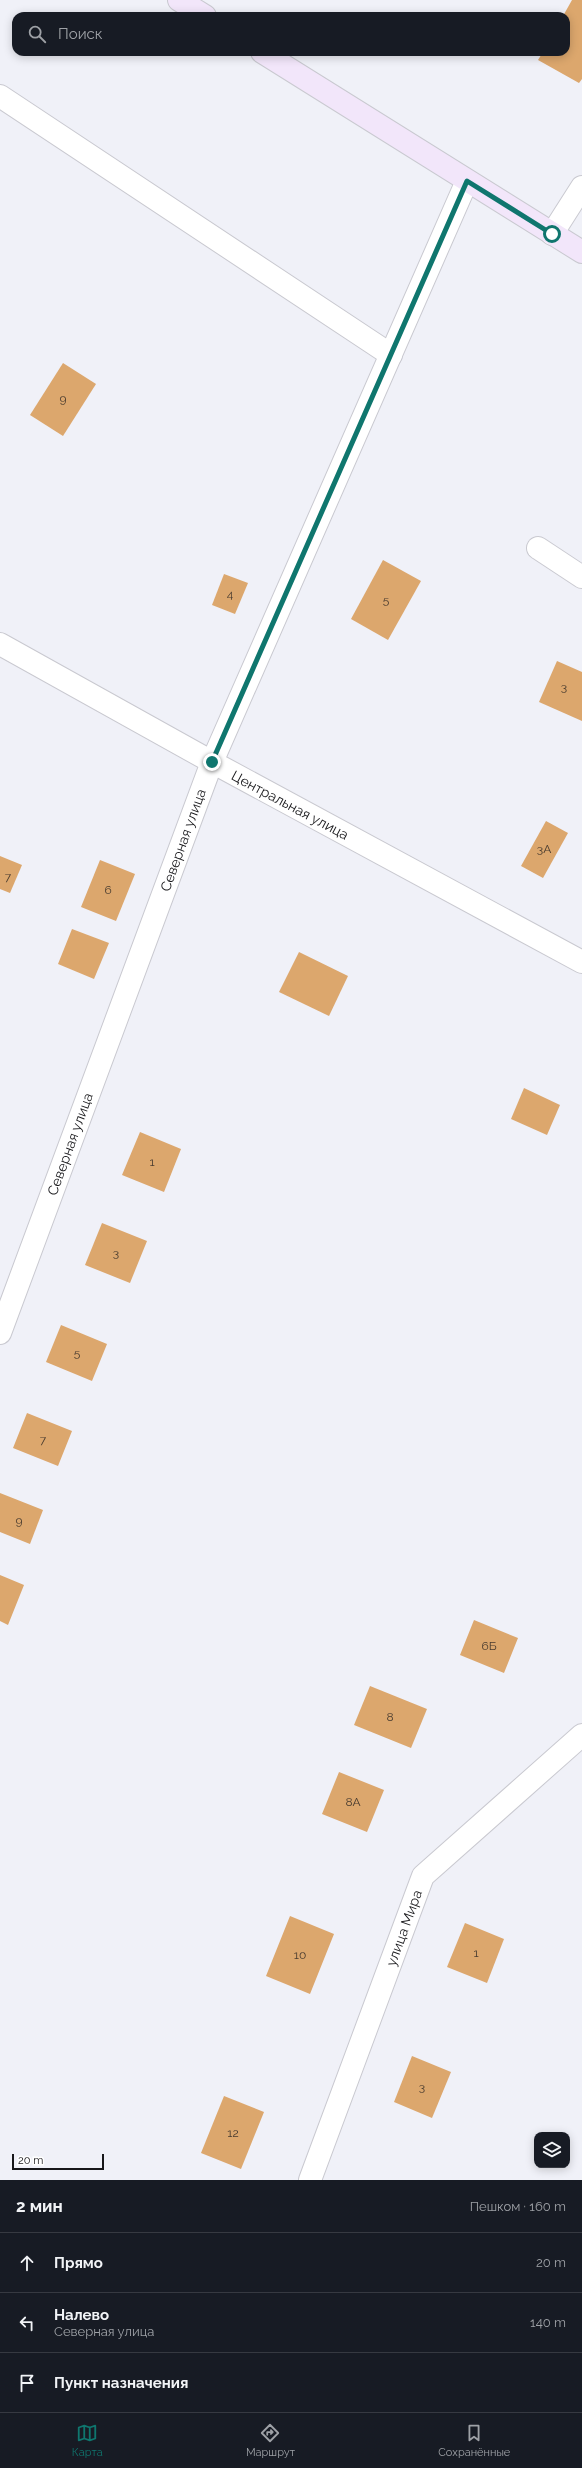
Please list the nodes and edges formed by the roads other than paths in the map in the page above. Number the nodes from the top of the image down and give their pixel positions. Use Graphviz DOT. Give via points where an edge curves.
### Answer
graph roads {
  1 [pos="179,0"];
  2 [pos="198,12"];
  3 [pos="268,56"];
  4 [pos="0,96"];
  5 [pos="467,181"];
  6 [pos="582,187"];
  7 [pos="552,234"];
  8 [pos="582,252"];
  9 [pos="391,355"];
  10 [pos="538,548"];
  11 [pos="582,577"];
  12 [pos="0,644"];
  13 [pos="212,762"];
  14 [pos="582,962"];
  15 [pos="0,1333"];
  16 [pos="582,1735"];
  17 [pos="310,2180"];
  1 -- 2 [label="street"];
  3 -- 5 [label="street"];
  4 -- 9 [label="street"];
  5 -- 7 [label="street"];
  5 -- 9 [label="street, Северная улица"];
  6 -- 7 [label="street"];
  7 -- 8 [label="street"];
  9 -- 13 [label="street, Северная улица"];
  10 -- 11 [label="street"];
  12 -- 13 [label="street, Центральная улица"];
  13 -- 14 [label="street, Центральная улица"];
  13 -- 15 [label="street, Северная улица"];
  16 -- 17 [label="street, улица Мира" via="423,1876"];
}
